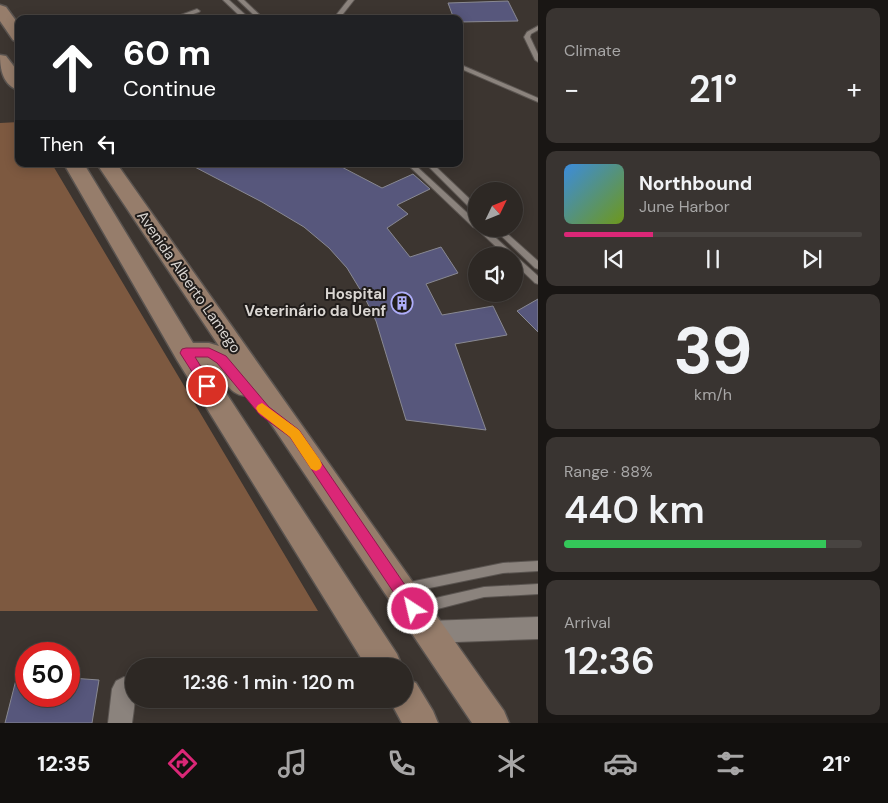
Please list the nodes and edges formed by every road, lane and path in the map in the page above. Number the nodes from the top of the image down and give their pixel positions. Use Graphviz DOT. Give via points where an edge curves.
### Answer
graph roads {
  1 [pos="226,0"];
  2 [pos="241,0"];
  3 [pos="351,0"];
  4 [pos="0,10"];
  5 [pos="197,11"];
  6 [pos="185,15"];
  7 [pos="243,15"];
  8 [pos="257,15"];
  9 [pos="339,15"];
  10 [pos="538,28"];
  11 [pos="15,31"];
  12 [pos="0,60"];
  13 [pos="538,60"];
  14 [pos="463,68"];
  15 [pos="15,80"];
  16 [pos="538,100"];
  17 [pos="76,167"];
  18 [pos="109,167"];
  19 [pos="413,167"];
  20 [pos="432,167"];
  21 [pos="468,201"];
  22 [pos="468,218"];
  23 [pos="491,238"];
  24 [pos="508,238"];
  25 [pos="501,247"];
  26 [pos="538,266"];
  27 [pos="523,267"];
  28 [pos="538,281"];
  29 [pos="186,353"];
  30 [pos="294,434"];
  31 [pos="538,566"];
  32 [pos="538,589"];
  33 [pos="406,599"];
  34 [pos="538,628"];
  35 [pos="429,632"];
  36 [pos="380,658"];
  37 [pos="124,689"];
  38 [pos="412,708"];
  39 [pos="120,723"];
  40 [pos="421,723"];
  41 [pos="492,723"];
  1 -- 7 [label="lane"];
  2 -- 8 [label="lane"];
  3 -- 9 [label="lane"];
  4 -- 11 [label="main road"];
  5 -- 6 [label="lane"];
  10 -- 13 [label="lane" via="528,37"];
  12 -- 15 [label="main road"];
  14 -- 16 [label="lane"];
  17 -- 29 [label="main road"];
  18 -- 30 [label="main road, Avenida Alberto Lamego"];
  19 -- 22 [label="lane"];
  20 -- 21 [label="lane"];
  23 -- 25 [label="lane"];
  24 -- 26 [label="lane"];
  27 -- 28 [label="lane"];
  29 -- 30 [label="main road" via="209,353 222,360 264,411"];
  29 -- 36 [label="main road"];
  30 -- 33 [label="main road, Avenida Alberto Lamego"];
  31 -- 33 [label="lane" via="503,568"];
  32 -- 33 [label="lane"];
  33 -- 35 [label="main road, Avenida Alberto Lamego"];
  34 -- 35 [label="street"];
  35 -- 41 [label="main road, Avenida Alberto Lamego"];
  37 -- 39 [label="street"];
  38 -- 40 [label="main road"];
}
